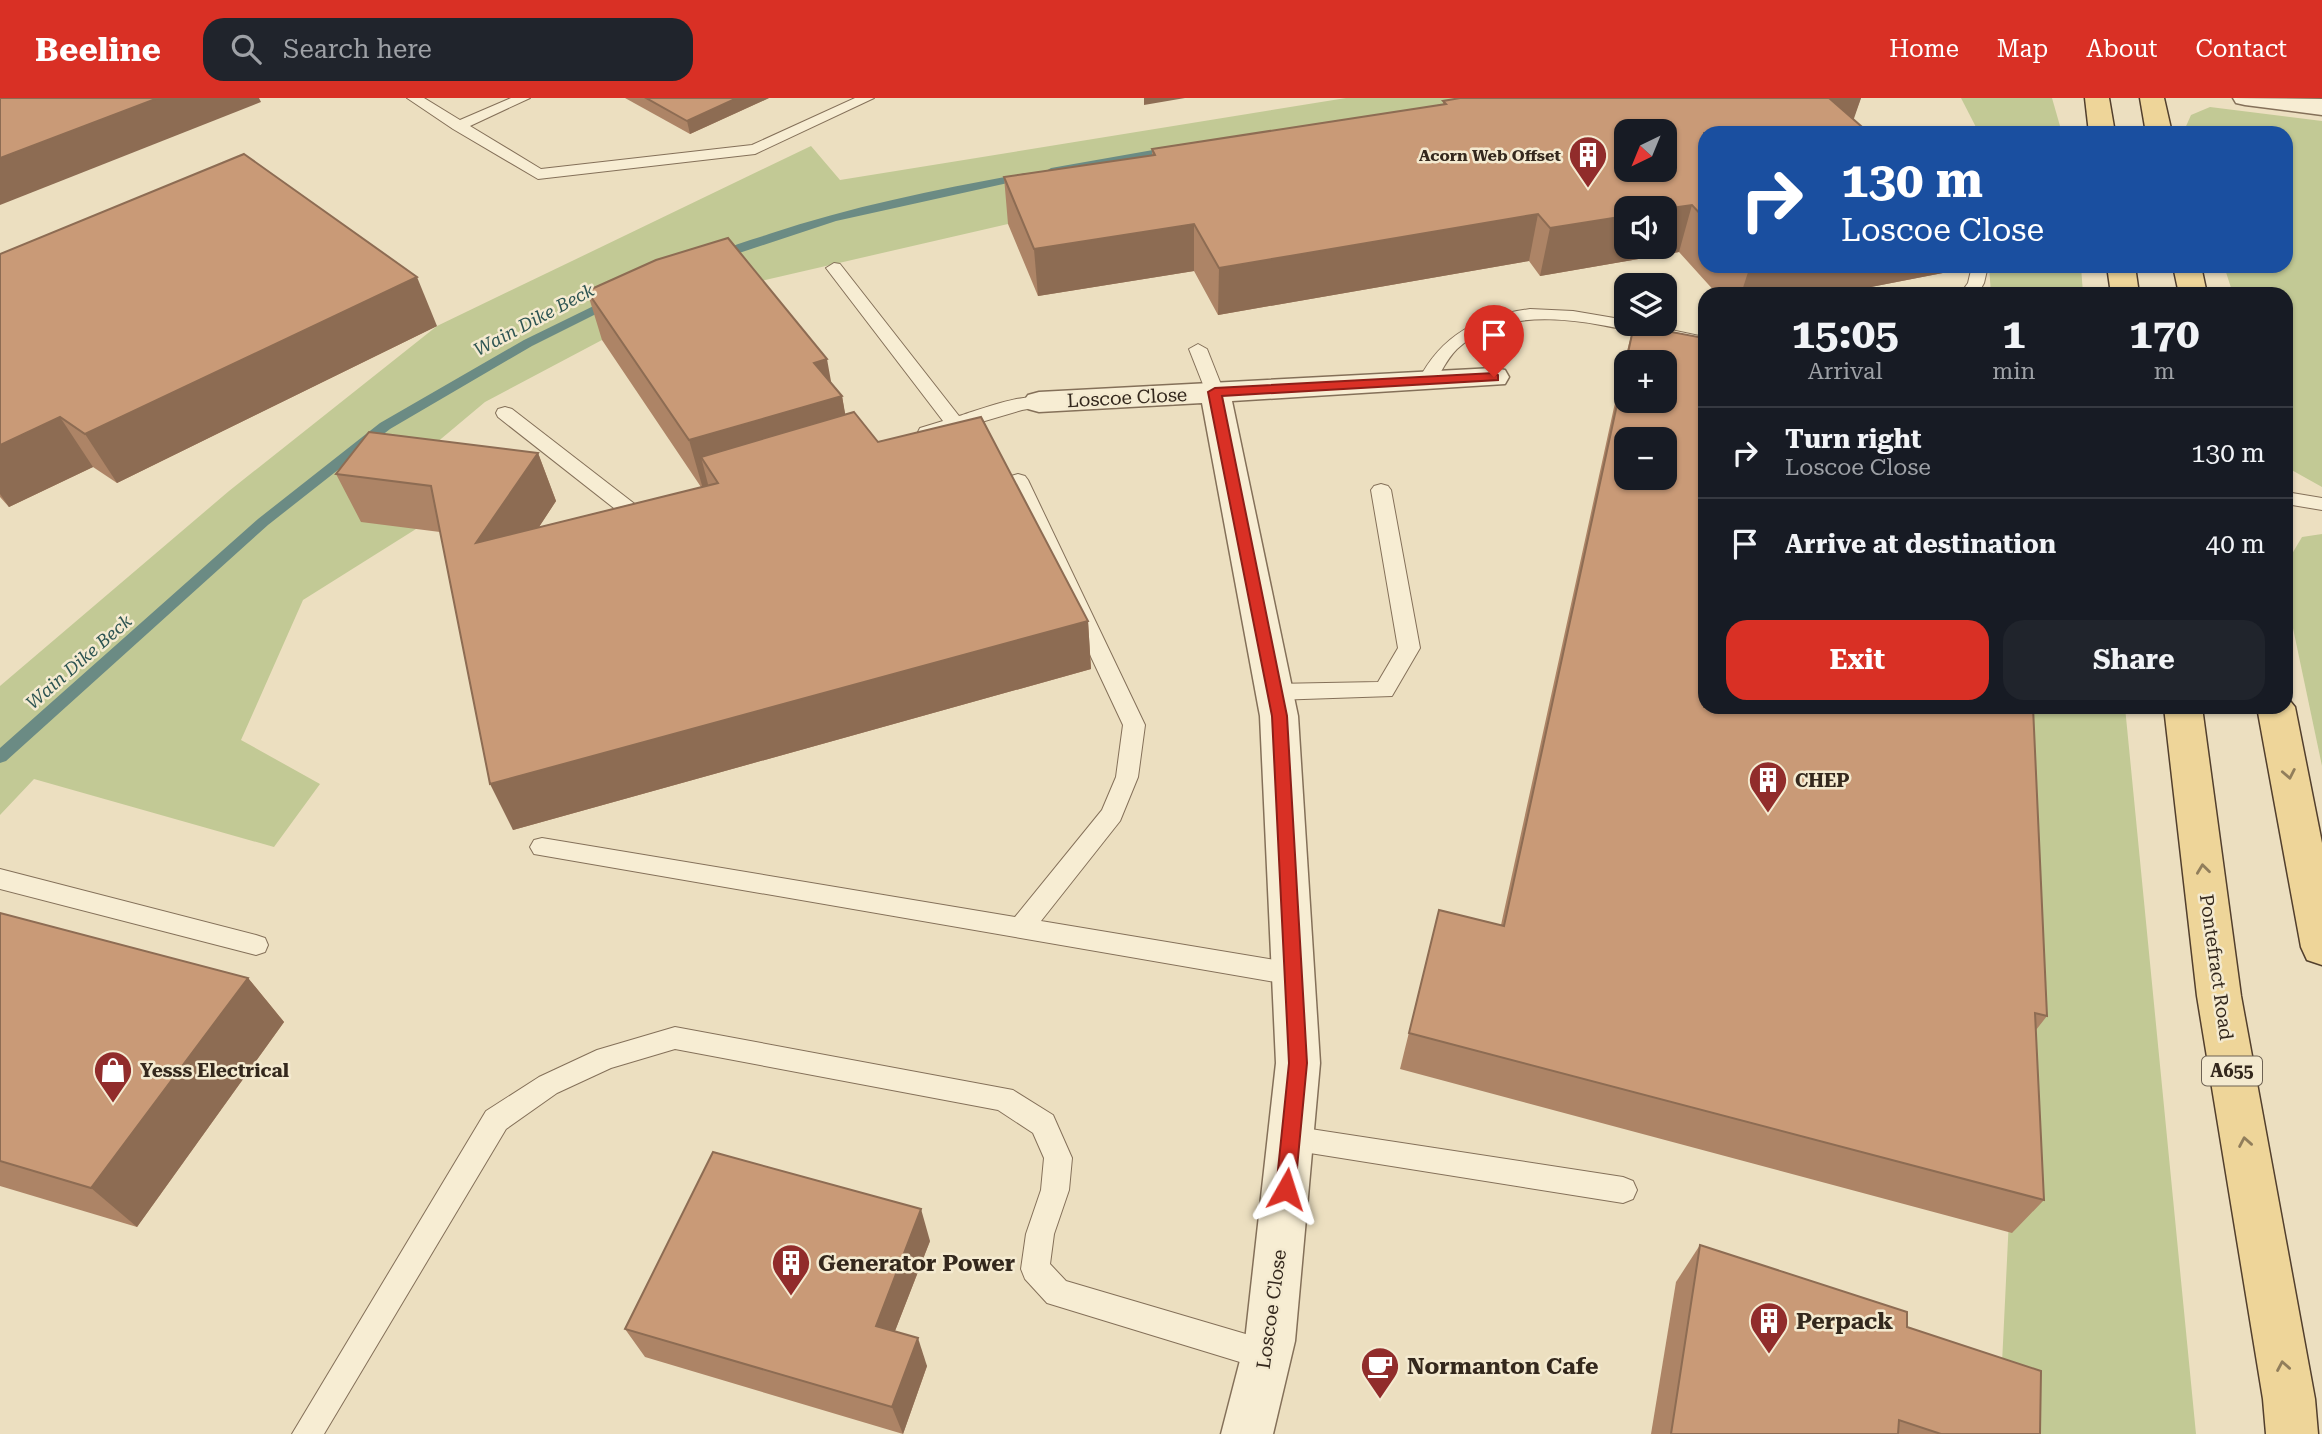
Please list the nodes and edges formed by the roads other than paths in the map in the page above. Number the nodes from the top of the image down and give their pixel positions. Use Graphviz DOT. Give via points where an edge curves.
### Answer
graph roads {
  1 [pos="414,98"];
  2 [pos="523,98"];
  3 [pos="867,98"];
  4 [pos="2096,98"];
  5 [pos="2152,98"];
  6 [pos="2245,98"];
  7 [pos="2322,107"];
  8 [pos="458,126"];
  9 [pos="2101,126"];
  10 [pos="2158,126"];
  11 [pos="834,268"];
  12 [pos="1698,341"];
  13 [pos="1198,349"];
  14 [pos="1494,377"];
  15 [pos="1427,381"];
  16 [pos="1215,392"];
  17 [pos="1039,402"];
  18 [pos="505,413"];
  19 [pos="954,424"];
  20 [pos="902,439"];
  21 [pos="1018,481"];
  22 [pos="1381,491"];
  23 [pos="2293,499"];
  24 [pos="2322,504"];
  25 [pos="669,509"];
  26 [pos="1274,692"];
  27 [pos="2184,714"];
  28 [pos="2277,714"];
  29 [pos="542,847"];
  30 [pos="0,879"];
  31 [pos="1021,928"];
  32 [pos="256,945"];
  33 [pos="2322,947"];
  34 [pos="1293,974"];
  35 [pos="1291,1138"];
  36 [pos="1623,1190"];
  37 [pos="1266,1355"];
  38 [pos="307,1434"];
  39 [pos="1247,1434"];
  40 [pos="2292,1434"];
  1 -- 8 [label="lane"];
  2 -- 8 [label="lane"];
  3 -- 8 [label="lane" via="755,149 538,174"];
  4 -- 9 [label="main road"];
  5 -- 10 [label="main road"];
  6 -- 7 [label="street"];
  11 -- 19 [label="lane"];
  12 -- 15 [label="lane" via="1590,320 1528,314 1456,341"];
  13 -- 16 [label="lane"];
  14 -- 15 [label="street, Loscoe Close"];
  15 -- 16 [label="street, Loscoe Close"];
  16 -- 17 [label="street, Loscoe Close"];
  16 -- 26 [label="street, Loscoe Close"];
  17 -- 19 [label="lane"];
  18 -- 25 [label="lane" via="631,511"];
  19 -- 20 [label="lane"];
  21 -- 31 [label="lane" via="1134,725 1127,777 1112,815"];
  22 -- 26 [label="lane" via="1409,648 1384,690"];
  23 -- 24 [label="lane"];
  26 -- 34 [label="street, Loscoe Close"];
  40 -- 27 [label="main road, Pontefract Road / A655, one-way" via="2219,996"];
  28 -- 33 [label="main road, one-way"];
  29 -- 31 [label="lane"];
  30 -- 32 [label="lane"];
  31 -- 34 [label="lane"];
  34 -- 35 [label="street, Loscoe Close" via="1298,1063"];
  35 -- 36 [label="lane"];
  35 -- 37 [label="street, Loscoe Close"];
  37 -- 38 [label="lane" via="1057,1293 1035,1269 1040,1234 1055,1190 1058,1158 1043,1124 1004,1099 675,1038 606,1058 548,1085 496,1119"];
  37 -- 39 [label="street, Loscoe Close"];
}
